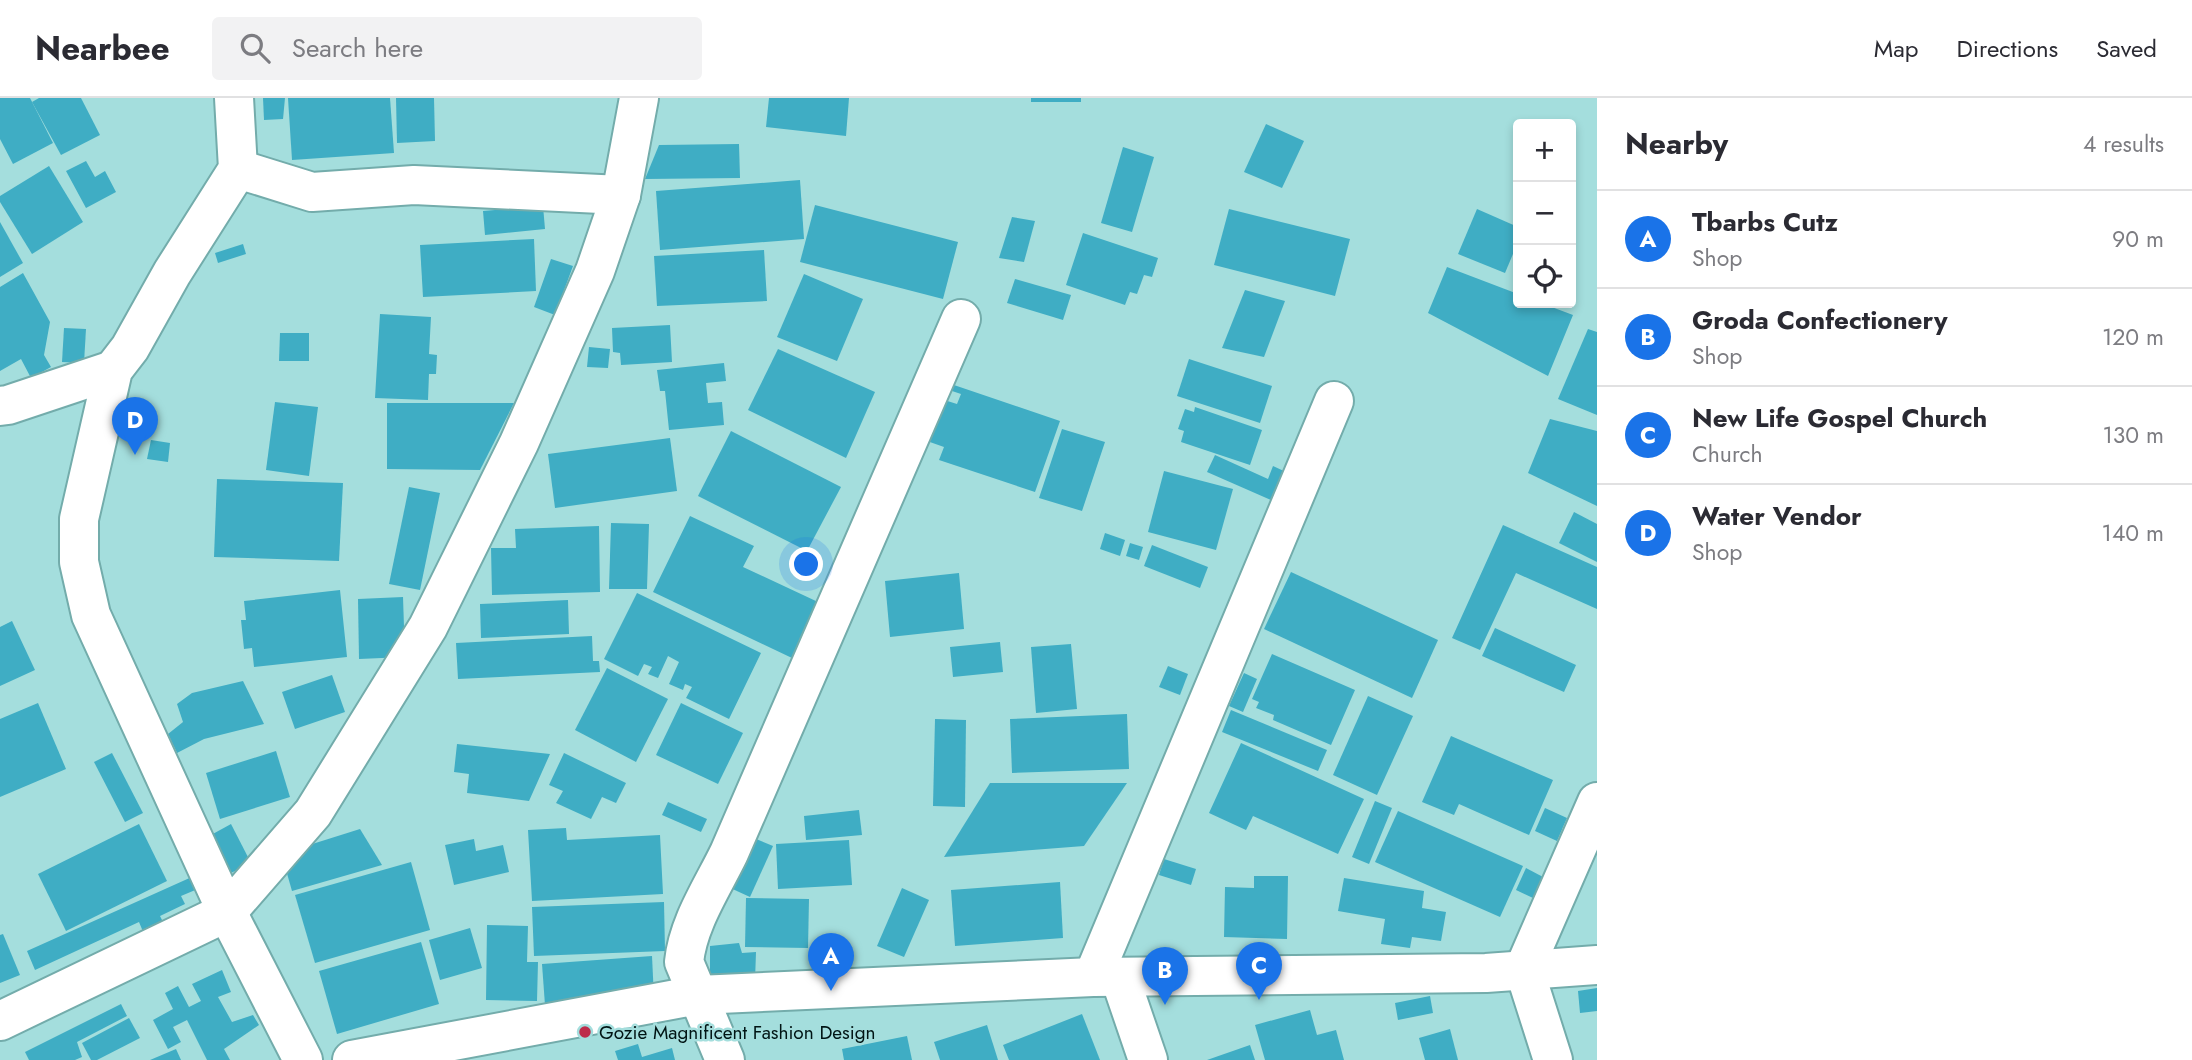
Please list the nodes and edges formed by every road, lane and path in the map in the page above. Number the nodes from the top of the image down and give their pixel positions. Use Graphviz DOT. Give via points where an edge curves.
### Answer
graph roads {
  1 [pos="234,98"];
  2 [pos="639,98"];
  3 [pos="238,169"];
  4 [pos="621,195"];
  5 [pos="961,319"];
  6 [pos="113,370"];
  7 [pos="1334,401"];
  8 [pos="0,406"];
  9 [pos="1597,802"];
  10 [pos="227,912"];
  11 [pos="1597,965"];
  12 [pos="1524,969"];
  13 [pos="1106,978"];
  14 [pos="698,995"];
  15 [pos="0,1021"];
  16 [pos="303,1060"];
  17 [pos="352,1060"];
  18 [pos="725,1060"];
  19 [pos="1148,1060"];
  20 [pos="1553,1060"];
  1 -- 3 [label="street"];
  2 -- 4 [label="street"];
  3 -- 4 [label="street" via="312,192 414,186"];
  3 -- 6 [label="street"];
  4 -- 10 [label="street" via="594,271 519,443 428,627 313,813"];
  5 -- 14 [label="street" via="697,917 684,962"];
  6 -- 8 [label="street"];
  6 -- 10 [label="street" via="79,519 79,562 91,615"];
  7 -- 13 [label="street"];
  9 -- 12 [label="street"];
  10 -- 15 [label="street"];
  10 -- 16 [label="street"];
  11 -- 12 [label="street"];
  12 -- 13 [label="street"];
  12 -- 20 [label="street"];
  13 -- 14 [label="street"];
  13 -- 19 [label="street"];
  14 -- 17 [label="street"];
  14 -- 18 [label="street"];
}
